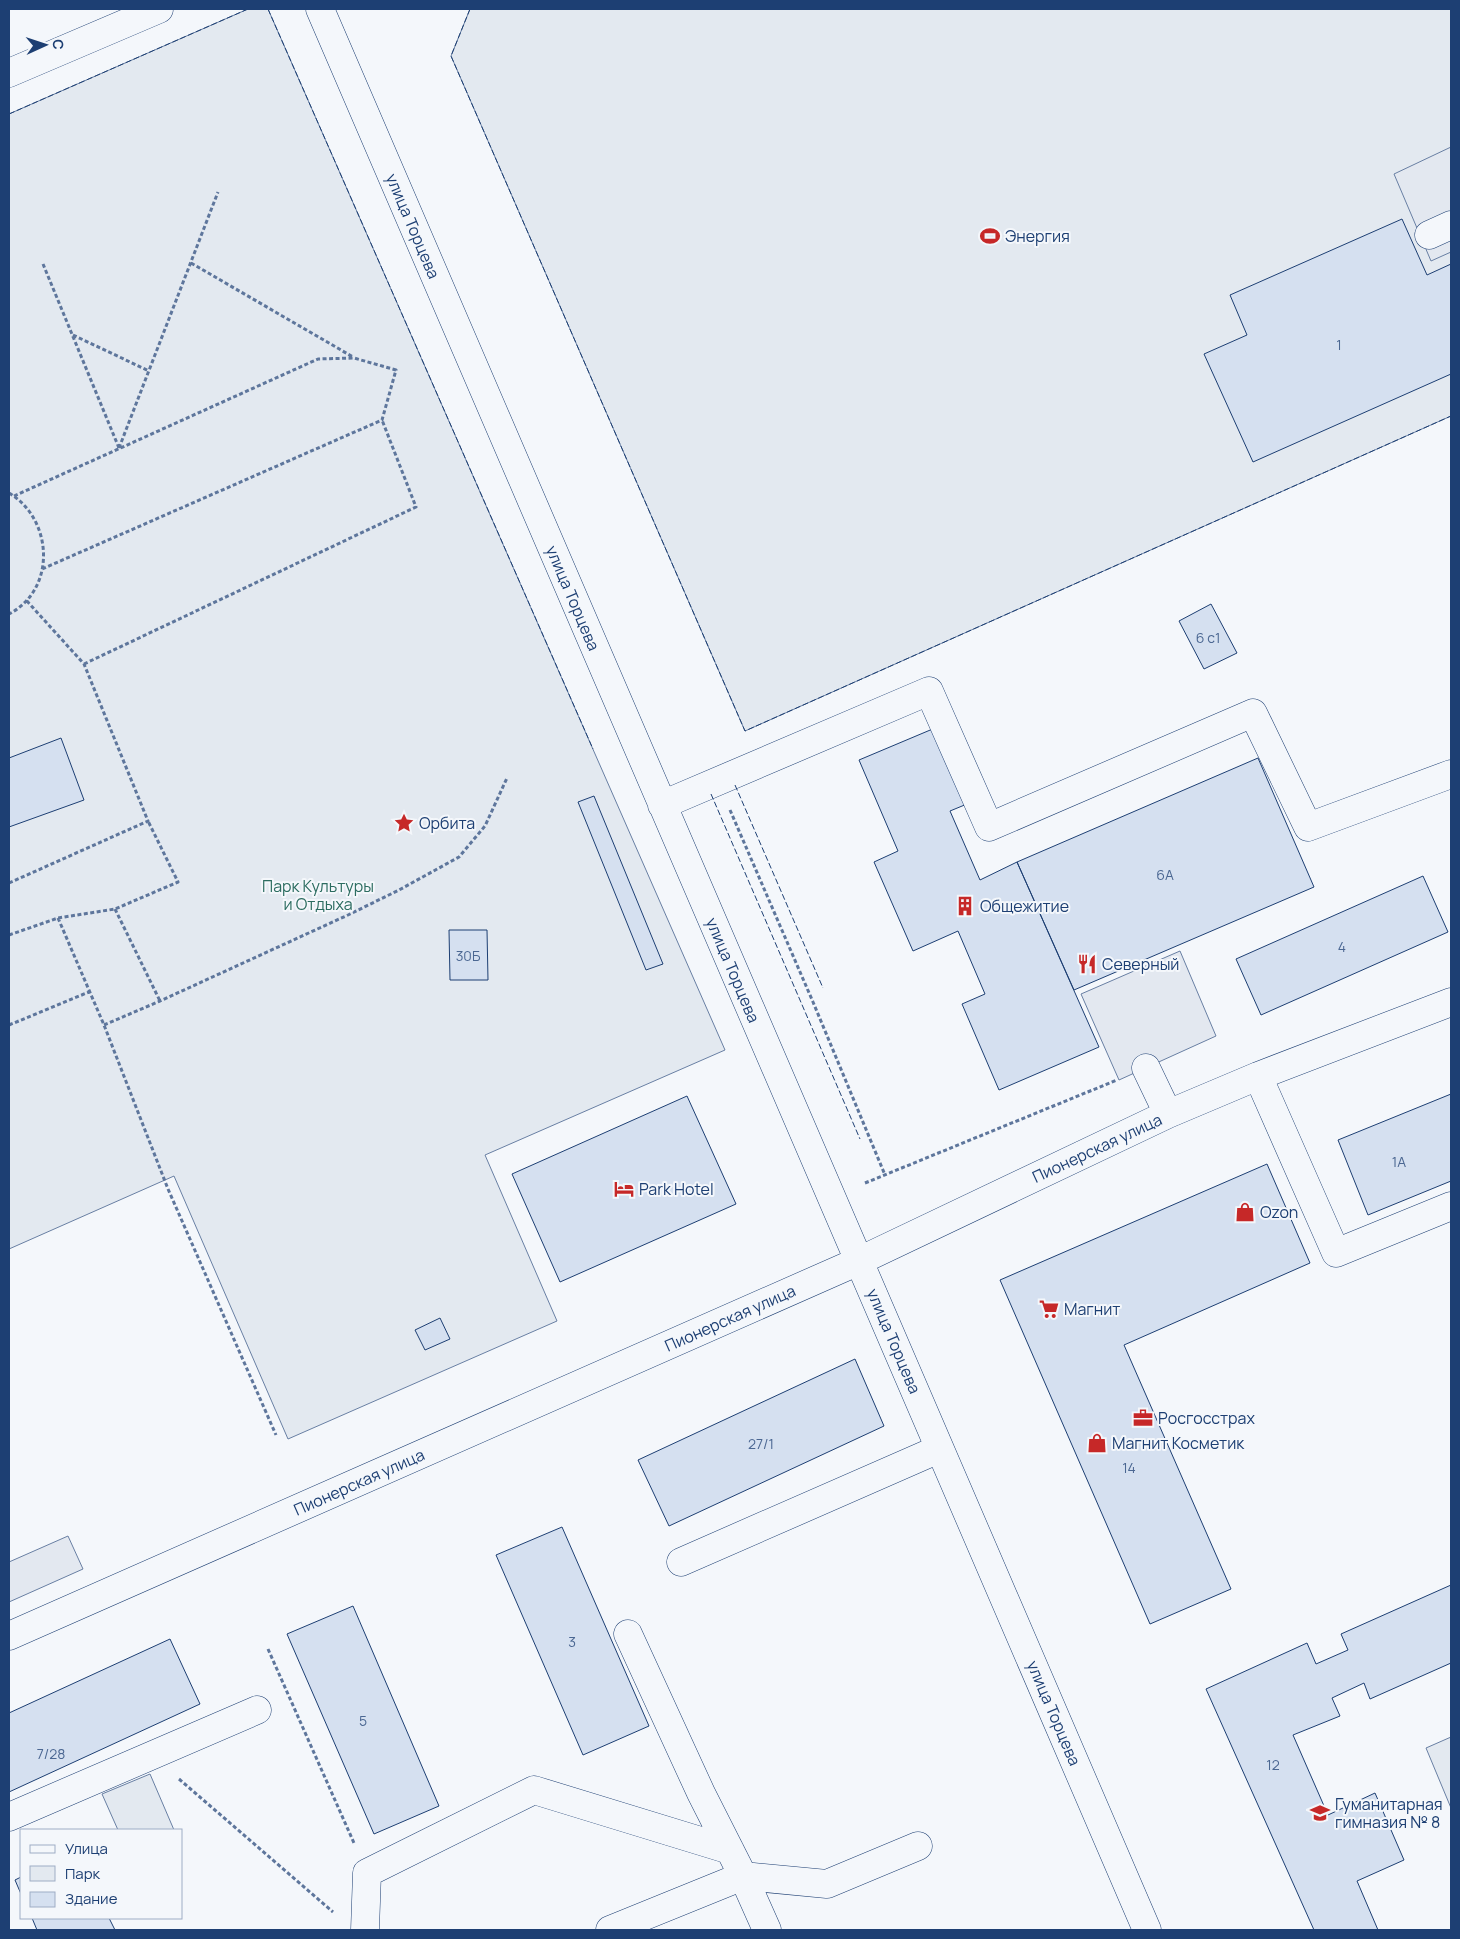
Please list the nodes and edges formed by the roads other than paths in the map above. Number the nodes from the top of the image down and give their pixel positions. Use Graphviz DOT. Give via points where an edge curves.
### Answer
graph roads {
  1 [pos="159,9"];
  2 [pos="320,9"];
  3 [pos="9,73"];
  4 [pos="1451,774"];
  5 [pos="662,805"];
  6 [pos="1451,1002"];
  7 [pos="1146,1068"];
  8 [pos="1258,1076"];
  9 [pos="1168,1114"];
  10 [pos="1451,1206"];
  11 [pos="860,1261"];
  12 [pos="939,1449"];
  13 [pos="681,1562"];
  14 [pos="628,1634"];
  15 [pos="9,1636"];
  16 [pos="257,1710"];
  17 [pos="9,1817"];
  18 [pos="918,1846"];
  19 [pos="730,1850"];
  20 [pos="743,1876"];
  21 [pos="1140,1928"];
  22 [pos="365,1930"];
  23 [pos="610,1930"];
  24 [pos="767,1930"];
  1 -- 3 [label="street"];
  2 -- 5 [label="street, улица Торцева"];
  4 -- 5 [label="street" via="1308,827 1253,713 988,827 929,691"];
  5 -- 11 [label="street, улица Торцева"];
  6 -- 8 [label="street, Пионерская улица"];
  7 -- 9 [label="street"];
  8 -- 9 [label="street, Пионерская улица"];
  8 -- 10 [label="street" via="1336,1253"];
  9 -- 11 [label="street, Пионерская улица"];
  11 -- 12 [label="street, улица Торцева"];
  11 -- 15 [label="street, Пионерская улица"];
  12 -- 13 [label="street"];
  12 -- 21 [label="street, улица Торцева"];
  14 -- 19 [label="street"];
  16 -- 17 [label="street"];
  18 -- 20 [label="street" via="827,1884"];
  19 -- 20 [label="street"];
  19 -- 22 [label="street" via="534,1790 367,1874"];
  20 -- 23 [label="street"];
  20 -- 24 [label="street"];
}
